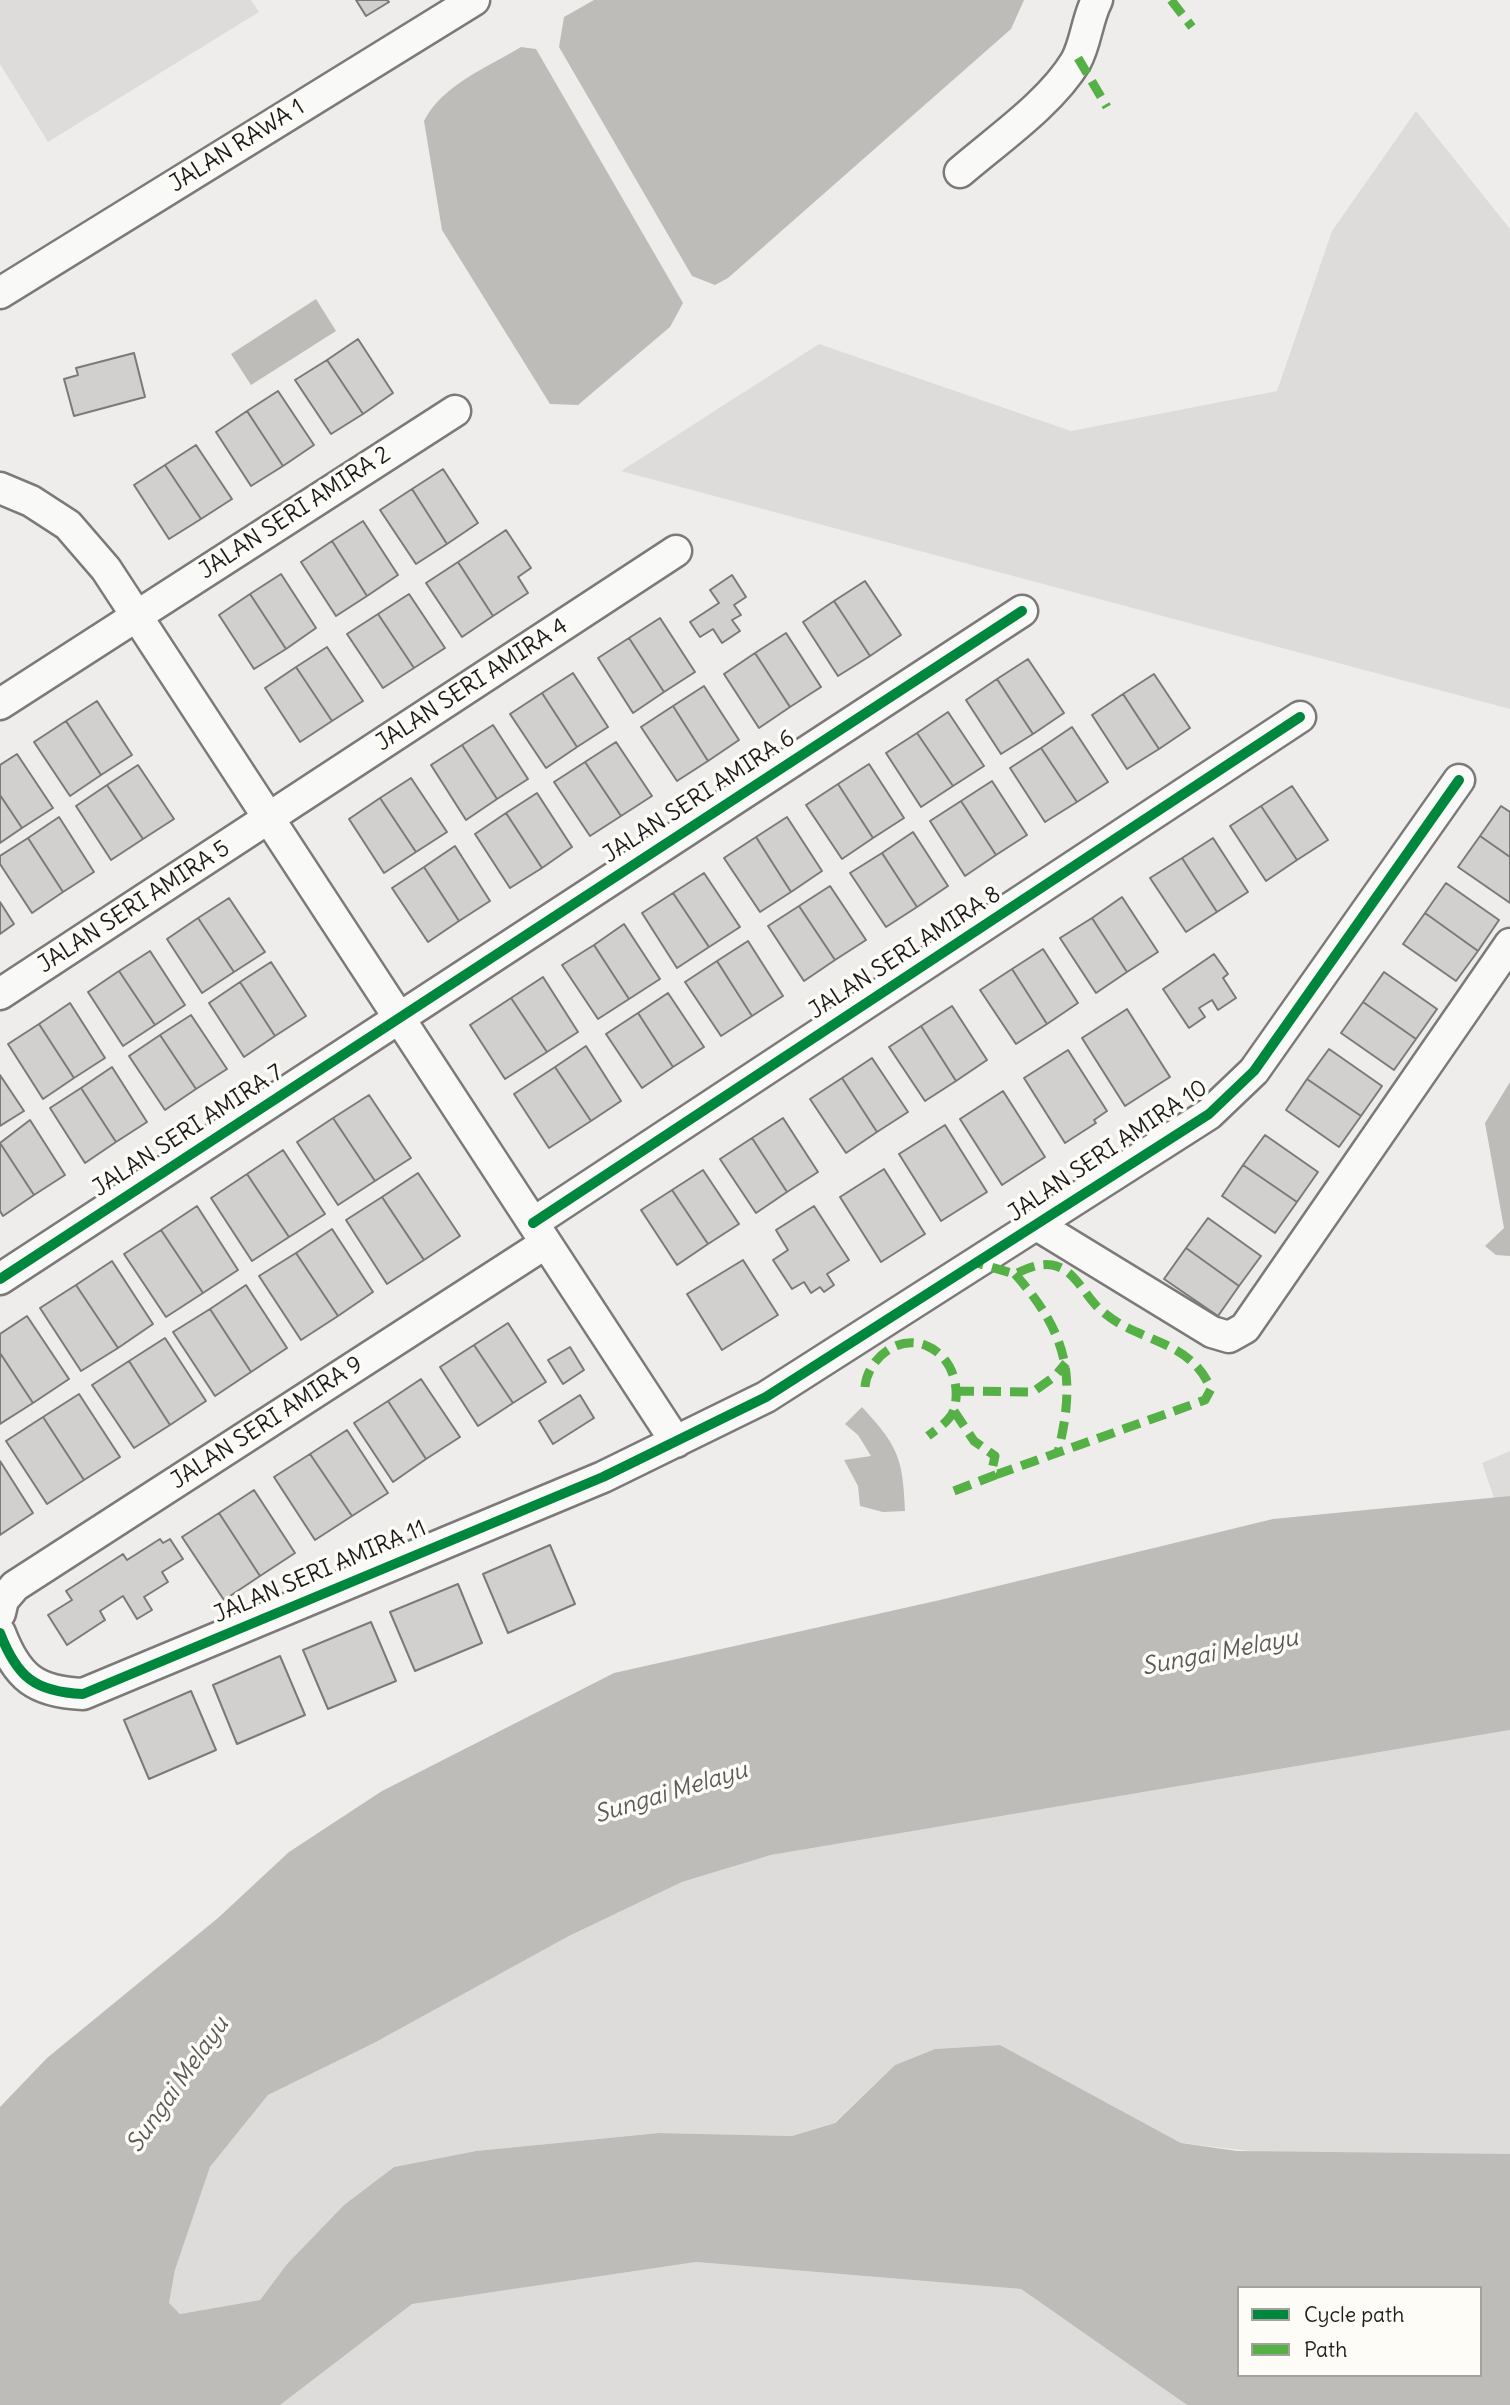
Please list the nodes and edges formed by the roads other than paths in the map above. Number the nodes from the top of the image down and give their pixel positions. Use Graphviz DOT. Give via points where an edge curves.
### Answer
graph roads {
  1 [pos="474,0"];
  2 [pos="1097,0"];
  3 [pos="960,172"];
  4 [pos="0,293"];
  5 [pos="455,411"];
  6 [pos="0,488"];
  7 [pos="676,551"];
  8 [pos="1022,611"];
  9 [pos="135,616"];
  10 [pos="0,704"];
  11 [pos="1300,717"];
  12 [pos="1458,780"];
  13 [pos="269,820"];
  14 [pos="1510,944"];
  15 [pos="0,994"];
  16 [pos="399,1019"];
  17 [pos="1037,1225"];
  18 [pos="540,1233"];
  19 [pos="0,1279"];
  20 [pos="677,1442"];
  21 [pos="0,1613"];
  22 [pos="0,1633"];
  1 -- 4 [label="street, JALAN RAWA 1"];
  2 -- 3 [label="street" via="1087,19 1078,58 1059,85"];
  5 -- 9 [label="street, JALAN SERI AMIRA 2"];
  6 -- 9 [label="street" via="68,525 106,569"];
  7 -- 13 [label="street, JALAN SERI AMIRA 4"];
  8 -- 16 [label="street, JALAN SERI AMIRA 6"];
  9 -- 10 [label="street, JALAN SERI AMIRA 2"];
  9 -- 13 [label="street"];
  11 -- 18 [label="street, JALAN SERI AMIRA 8"];
  12 -- 17 [label="street, JALAN SERI AMIRA 10" via="1254,1071 1209,1114"];
  13 -- 15 [label="street, JALAN SERI AMIRA 5"];
  13 -- 16 [label="street"];
  14 -- 17 [label="street" via="1245,1328 1229,1337 1212,1332"];
  16 -- 18 [label="street"];
  16 -- 19 [label="street, JALAN SERI AMIRA 7"];
  17 -- 20 [label="street, JALAN SERI AMIRA 10" via="766,1397"];
  18 -- 20 [label="street"];
  18 -- 21 [label="street, JALAN SERI AMIRA 9" via="15,1586 3,1600"];
  20 -- 22 [label="street, JALAN SERI AMIRA 11" via="83,1694 37,1687 18,1669"];
}
